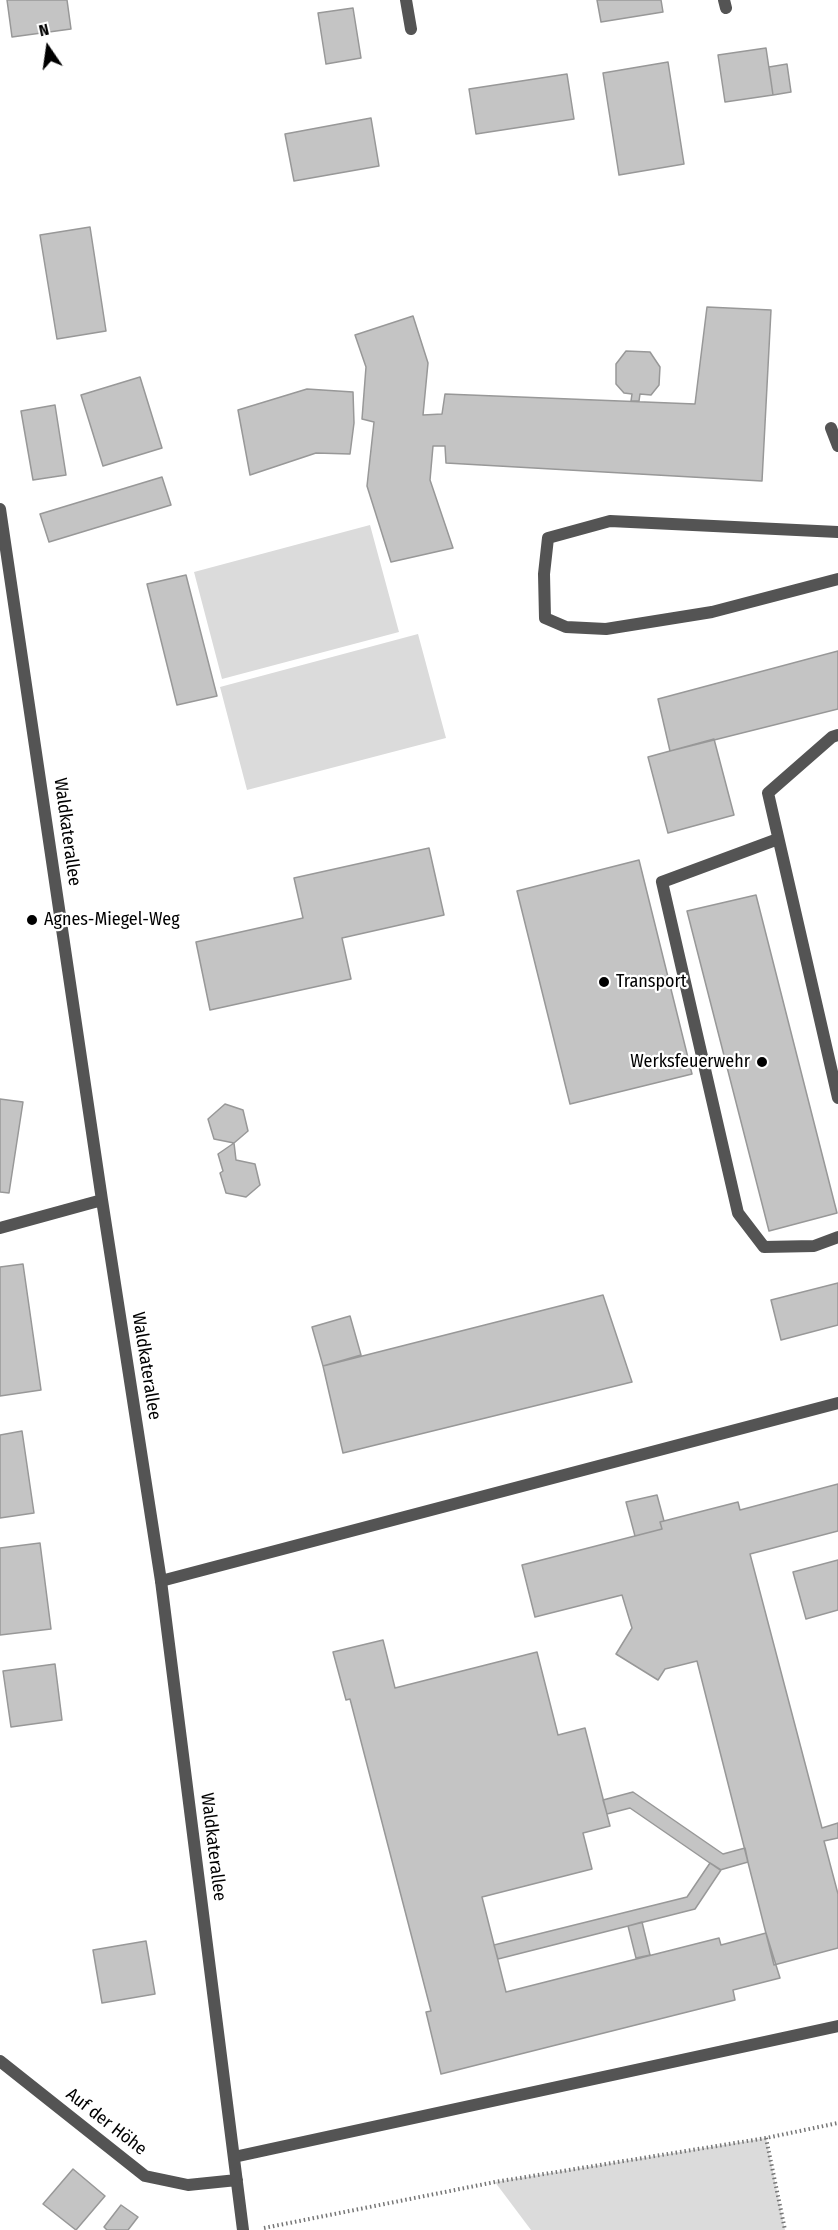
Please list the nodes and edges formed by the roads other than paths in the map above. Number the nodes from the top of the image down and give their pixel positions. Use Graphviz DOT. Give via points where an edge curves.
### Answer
graph roads {
  1 [pos="406,0"];
  2 [pos="411,29"];
  3 [pos="831,429"];
  4 [pos="838,446"];
  5 [pos="0,509"];
  6 [pos="838,532"];
  7 [pos="838,579"];
  8 [pos="12,585"];
  9 [pos="0,590"];
  10 [pos="838,735"];
  11 [pos="778,839"];
  12 [pos="838,1098"];
  13 [pos="102,1200"];
  14 [pos="0,1228"];
  15 [pos="838,1237"];
  16 [pos="838,1403"];
  17 [pos="161,1581"];
  18 [pos="838,2026"];
  19 [pos="0,2061"];
  20 [pos="234,2157"];
  21 [pos="237,2180"];
  22 [pos="243,2230"];
  1 -- 2 [label="street"];
  3 -- 4 [label="street"];
  5 -- 8 [label="street, Waldkaterallee"];
  6 -- 7 [label="street" via="610,521 548,538 545,618 566,627 606,629 712,612"];
  8 -- 9 [label="street"];
  8 -- 13 [label="street, Waldkaterallee"];
  10 -- 11 [label="street" via="768,794"];
  11 -- 12 [label="street"];
  11 -- 15 [label="street" via="662,882 738,1213 764,1247 814,1246"];
  13 -- 14 [label="street"];
  13 -- 17 [label="street, Waldkaterallee"];
  16 -- 17 [label="street"];
  17 -- 20 [label="street, Waldkaterallee"];
  18 -- 20 [label="street"];
  19 -- 21 [label="street, Auf der Höhe" via="145,2176 188,2185"];
  20 -- 21 [label="street, Waldkaterallee"];
  21 -- 22 [label="street, Waldkaterallee"];
}
